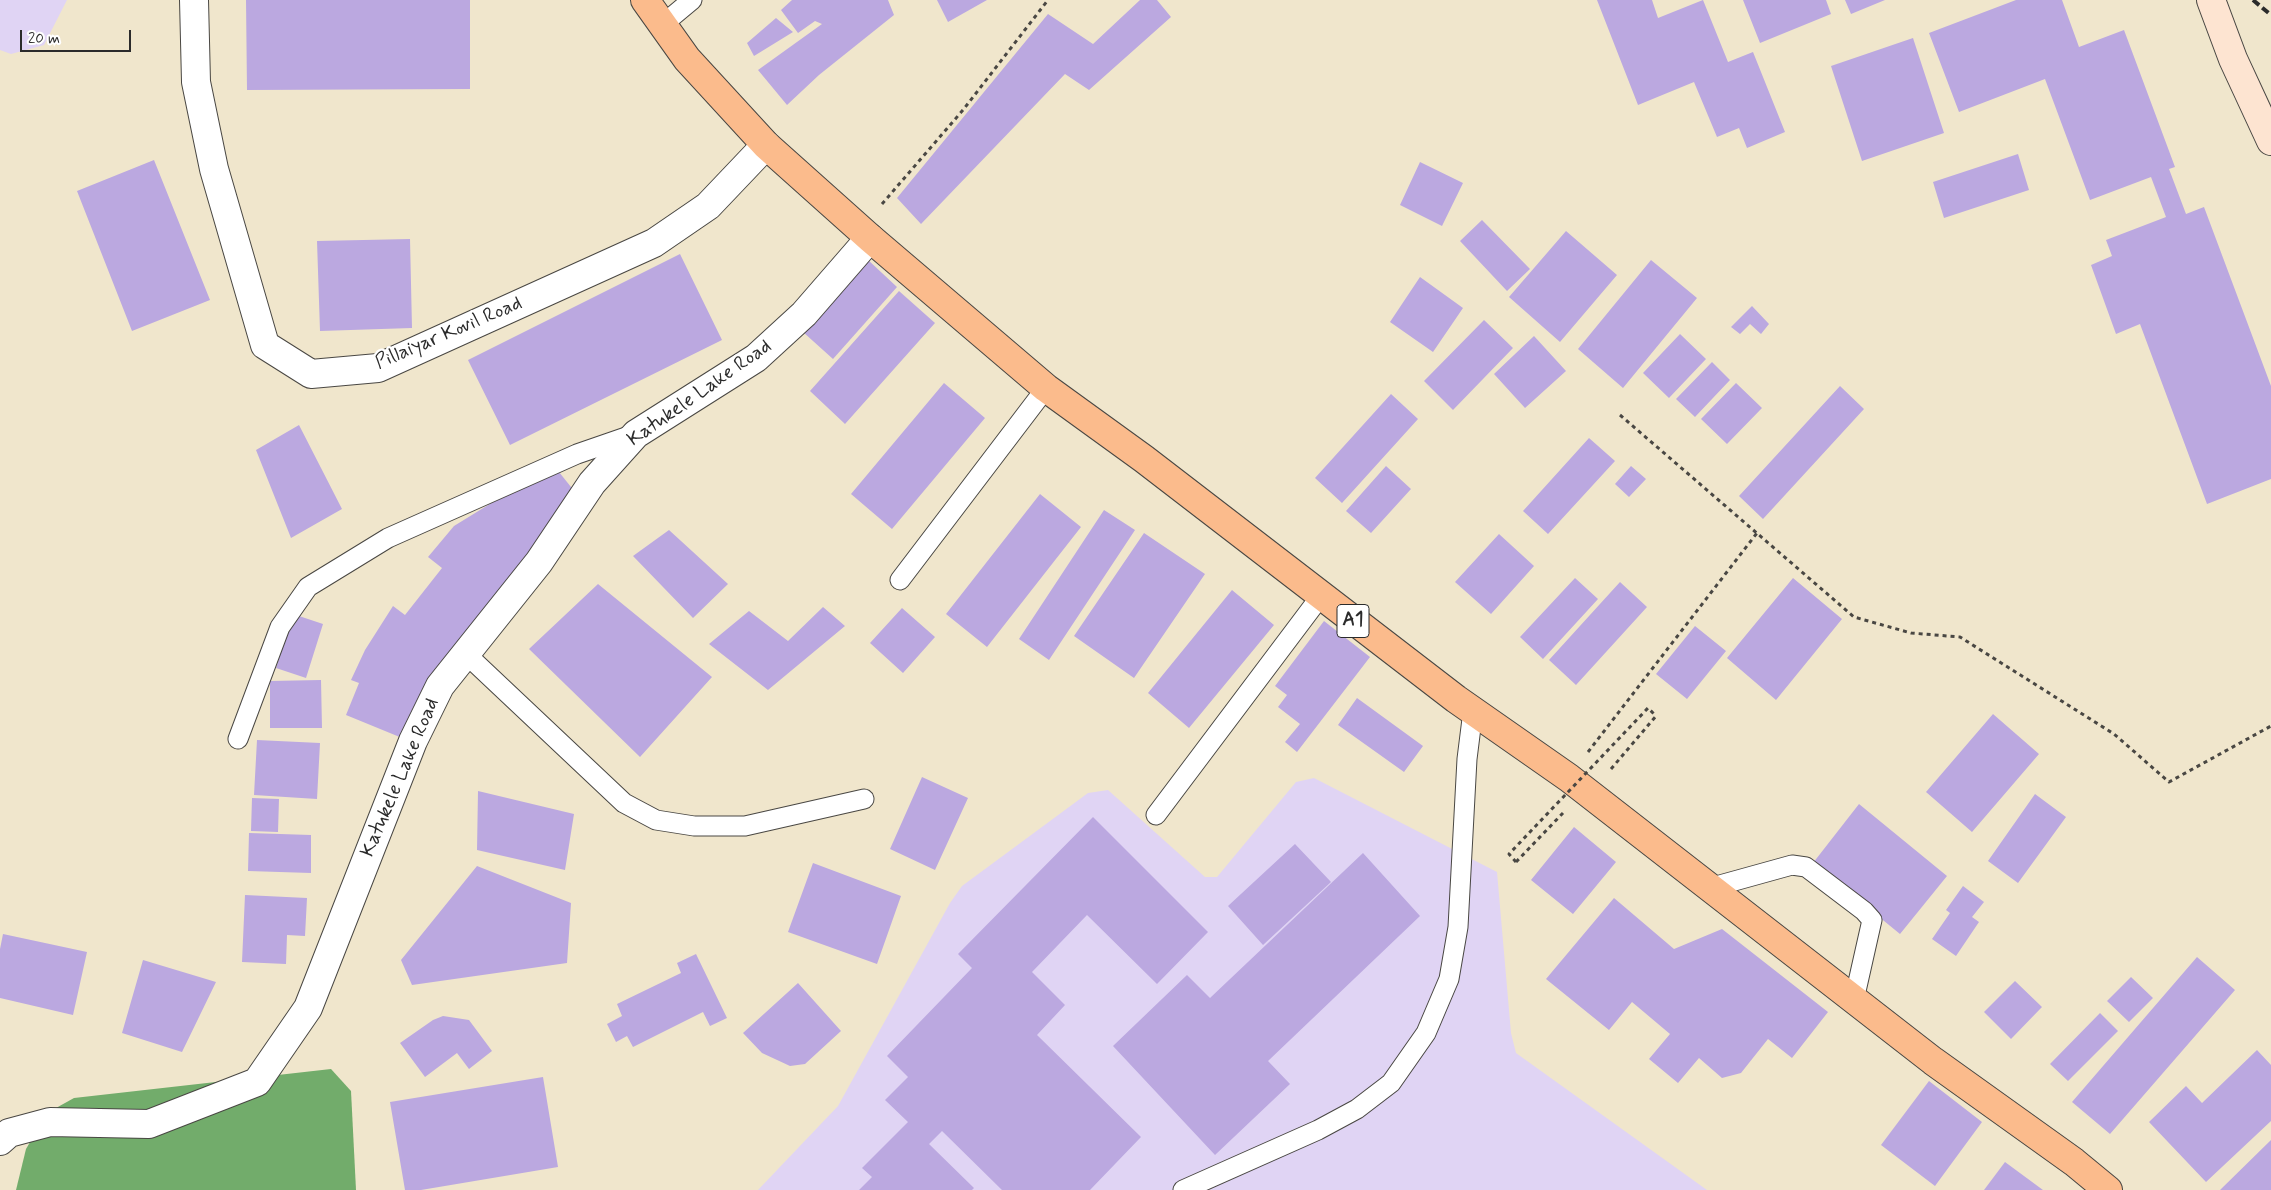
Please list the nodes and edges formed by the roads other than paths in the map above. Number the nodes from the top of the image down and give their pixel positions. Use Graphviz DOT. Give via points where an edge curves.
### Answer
graph roads {
  1 [pos="194,0"];
  2 [pos="645,0"];
  3 [pos="692,0"];
  4 [pos="2211,0"];
  5 [pos="662,25"];
  6 [pos="2271,142"];
  7 [pos="766,145"];
  8 [pos="865,233"];
  9 [pos="1046,388"];
  10 [pos="636,434"];
  11 [pos="900,580"];
  12 [pos="1320,597"];
  13 [pos="466,654"];
  14 [pos="1473,711"];
  15 [pos="238,740"];
  16 [pos="864,799"];
  17 [pos="1156,815"];
  18 [pos="1709,888"];
  19 [pos="1854,1000"];
  20 [pos="0,1141"];
  21 [pos="1183,1190"];
  22 [pos="2108,1190"];
  1 -- 7 [label="street, Pillaiyar Kovil Road" via="196,82 214,169 265,345 311,374 378,368 654,243 708,206"];
  2 -- 5 [label="highway, A1"];
  3 -- 5 [label="lane"];
  4 -- 6 [label="main road" via="2233,59"];
  5 -- 7 [label="highway, A1" via="688,59"];
  7 -- 8 [label="highway, A1"];
  8 -- 9 [label="highway, A1"];
  8 -- 10 [label="street, Katukele Lake Road" via="804,314 756,358"];
  9 -- 11 [label="lane"];
  9 -- 12 [label="highway, A1" via="1144,459"];
  10 -- 13 [label="street, Katukele Lake Road" via="592,484 539,562"];
  10 -- 15 [label="lane" via="578,454 388,538 308,587 280,627"];
  12 -- 14 [label="highway, A1"];
  12 -- 17 [label="lane"];
  13 -- 16 [label="lane" via="624,803 656,820 694,826 745,826"];
  13 -- 20 [label="street, Katukele Lake Road" via="440,686 413,741 308,1008 257,1082 149,1124 50,1122 9,1133"];
  14 -- 18 [label="highway, A1" via="1569,778"];
  14 -- 21 [label="lane" via="1467,759 1458,927 1449,979 1426,1033 1391,1083 1357,1109 1318,1130"];
  18 -- 19 [label="highway, A1"];
  18 -- 19 [label="lane" via="1792,865 1806,867 1864,910 1872,920"];
  19 -- 22 [label="highway, A1"];
}
